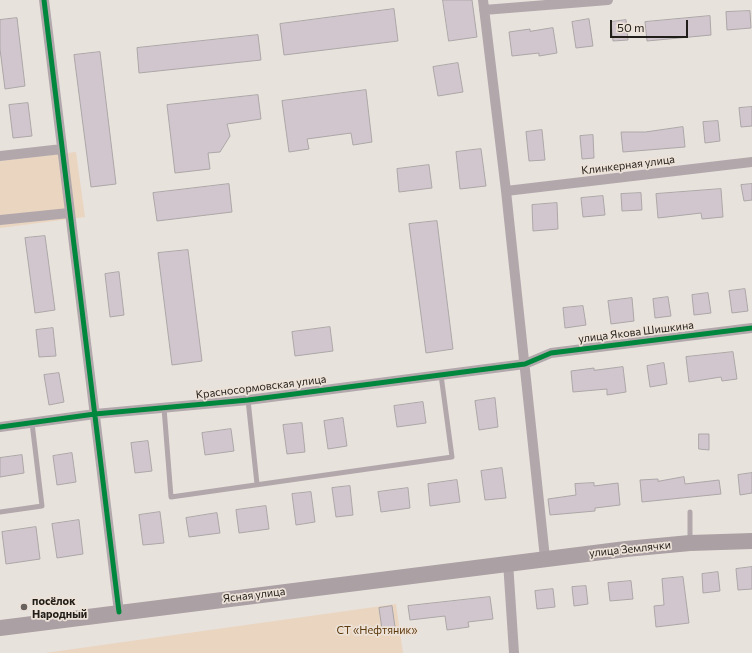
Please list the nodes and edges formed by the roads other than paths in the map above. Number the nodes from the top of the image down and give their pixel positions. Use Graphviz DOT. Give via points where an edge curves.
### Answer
graph roads {
  1 [pos="44,0"];
  2 [pos="608,0"];
  3 [pos="484,5"];
  4 [pos="62,149"];
  5 [pos="0,156"];
  6 [pos="752,162"];
  7 [pos="506,191"];
  8 [pos="69,213"];
  9 [pos="0,220"];
  10 [pos="752,328"];
  11 [pos="525,364"];
  12 [pos="441,375"];
  13 [pos="248,400"];
  14 [pos="164,408"];
  15 [pos="95,414"];
  16 [pos="32,423"];
  17 [pos="0,427"];
  18 [pos="257,484"];
  19 [pos="0,512"];
  20 [pos="690,512"];
  21 [pos="752,541"];
  22 [pos="690,543"];
  23 [pos="545,558"];
  24 [pos="508,562"];
  25 [pos="119,612"];
  26 [pos="0,628"];
  27 [pos="514,653"];
  1 -- 4 [label="street"];
  2 -- 3 [label="street"];
  3 -- 7 [label="street"];
  4 -- 5 [label="street"];
  4 -- 8 [label="street"];
  6 -- 7 [label="street, Клинкерная улица"];
  7 -- 11 [label="street"];
  8 -- 9 [label="street"];
  8 -- 15 [label="street"];
  10 -- 11 [label="street, улица Якова Шишкина" via="551,353"];
  11 -- 12 [label="street, Красносормовская улица"];
  11 -- 23 [label="street"];
  12 -- 13 [label="street, Красносормовская улица"];
  12 -- 18 [label="lane" via="452,457"];
  13 -- 14 [label="street, Красносормовская улица"];
  13 -- 18 [label="lane"];
  14 -- 15 [label="street, Красносормовская улица"];
  14 -- 18 [label="lane" via="171,497"];
  15 -- 16 [label="street, Красносормовская улица"];
  15 -- 25 [label="street"];
  16 -- 17 [label="street, Красносормовская улица"];
  16 -- 19 [label="lane" via="42,506"];
  20 -- 22 [label="lane"];
  21 -- 22 [label="main road, улица Землячки"];
  22 -- 23 [label="main road, улица Землячки"];
  23 -- 24 [label="main road, улица Землячки"];
  24 -- 25 [label="main road, Ясная улица"];
  24 -- 27 [label="street"];
  25 -- 26 [label="main road, Ясная улица"];
}
